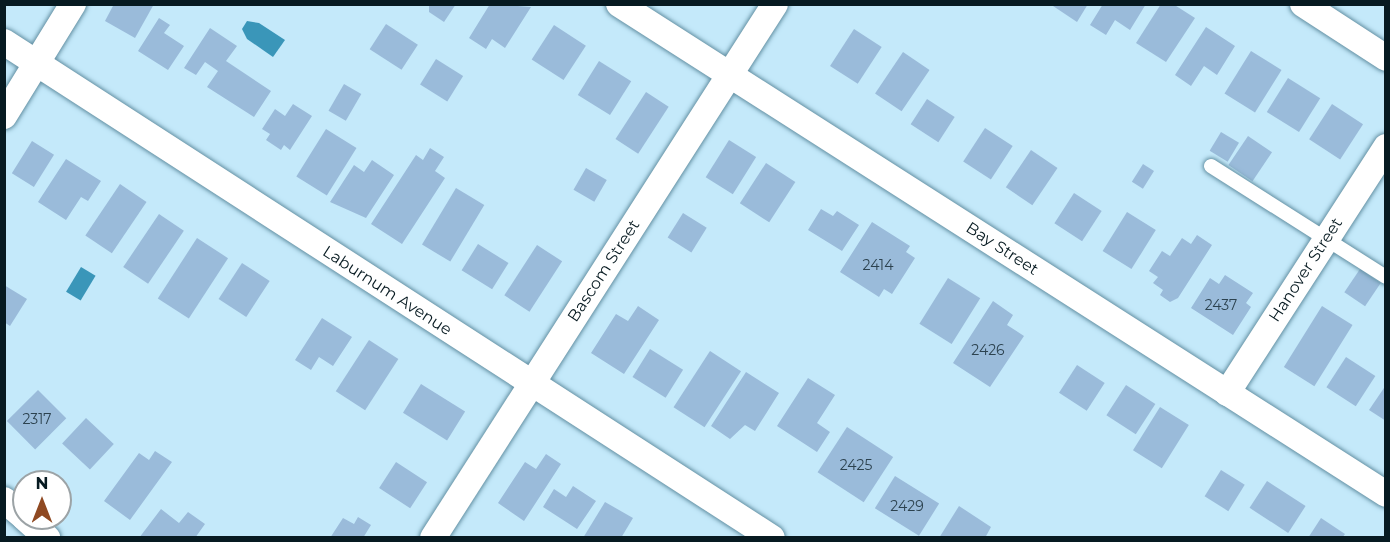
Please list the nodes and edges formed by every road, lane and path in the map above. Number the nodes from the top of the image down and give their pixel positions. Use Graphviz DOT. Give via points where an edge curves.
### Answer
graph roads {
  1 [pos="73,4"];
  2 [pos="619,4"];
  3 [pos="775,4"];
  4 [pos="1303,4"];
  5 [pos="4,42"];
  6 [pos="1386,58"];
  7 [pos="38,64"];
  8 [pos="730,75"];
  9 [pos="4,116"];
  10 [pos="1386,147"];
  11 [pos="1211,166"];
  12 [pos="1326,240"];
  13 [pos="1386,277"];
  14 [pos="531,384"];
  15 [pos="1227,393"];
  16 [pos="1386,494"];
  17 [pos="433,537"];
  18 [pos="772,537"];
  1 -- 7 [label="street"];
  2 -- 8 [label="street, Bay Street"];
  3 -- 8 [label="street, Bascom Street"];
  4 -- 6 [label="street"];
  5 -- 7 [label="street, Laburnum Avenue"];
  7 -- 9 [label="street"];
  7 -- 14 [label="street, Laburnum Avenue"];
  8 -- 14 [label="street, Bascom Street"];
  8 -- 15 [label="street, Bay Street"];
  10 -- 12 [label="street, Hanover Street"];
  11 -- 12 [label="lane"];
  12 -- 13 [label="lane"];
  12 -- 15 [label="street, Hanover Street"];
  14 -- 17 [label="street, Bascom Street"];
  14 -- 18 [label="street, Laburnum Avenue"];
  15 -- 16 [label="street, Bay Street"];
}
